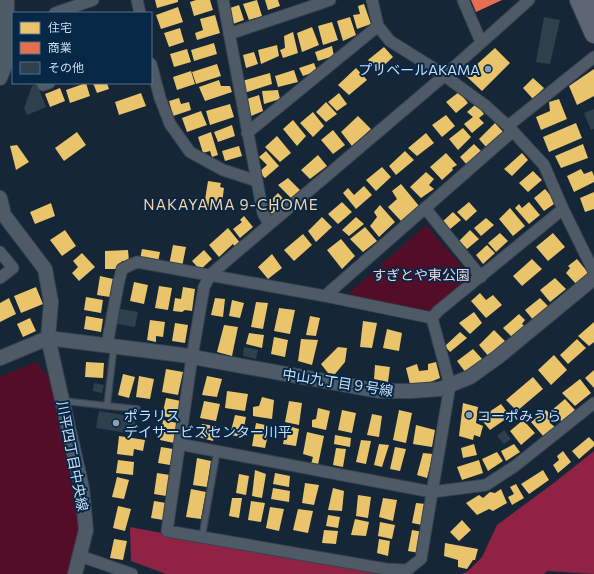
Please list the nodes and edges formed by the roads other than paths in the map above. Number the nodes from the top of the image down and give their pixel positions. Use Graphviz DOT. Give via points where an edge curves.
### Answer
graph roads {
  1 [pos="7,0"];
  2 [pos="93,0"];
  3 [pos="137,0"];
  4 [pos="223,0"];
  5 [pos="330,0"];
  6 [pos="372,0"];
  7 [pos="463,0"];
  8 [pos="529,0"];
  9 [pos="579,0"];
  10 [pos="593,0"];
  11 [pos="594,3"];
  12 [pos="58,12"];
  13 [pos="140,12"];
  14 [pos="378,26"];
  15 [pos="10,28"];
  16 [pos="229,34"];
  17 [pos="594,34"];
  18 [pos="481,42"];
  19 [pos="594,56"];
  20 [pos="152,68"];
  21 [pos="444,76"];
  22 [pos="0,78"];
  23 [pos="511,128"];
  24 [pos="247,133"];
  25 [pos="256,181"];
  26 [pos="0,198"];
  27 [pos="425,208"];
  28 [pos="563,209"];
  29 [pos="269,224"];
  30 [pos="0,252"];
  31 [pos="594,272"];
  32 [pos="211,274"];
  33 [pos="481,277"];
  34 [pos="0,278"];
  35 [pos="594,278"];
  36 [pos="325,296"];
  37 [pos="432,318"];
  38 [pos="48,338"];
  39 [pos="111,346"];
  40 [pos="192,357"];
  41 [pos="0,358"];
  42 [pos="450,385"];
  43 [pos="62,401"];
  44 [pos="594,403"];
  45 [pos="107,406"];
  46 [pos="137,409"];
  47 [pos="179,444"];
  48 [pos="217,451"];
  49 [pos="432,492"];
  50 [pos="202,537"];
  51 [pos="80,556"];
  52 [pos="75,574"];
  53 [pos="132,574"];
  1 -- 15 [label="street"];
  2 -- 12 [label="street"];
  3 -- 13 [label="street"];
  4 -- 16 [label="street"];
  5 -- 16 [label="street"];
  6 -- 14 [label="street"];
  7 -- 18 [label="street"];
  8 -- 18 [label="street"];
  9 -- 17 [label="main road"];
  10 -- 11 [label="main road"];
  14 -- 21 [label="street" via="390,41"];
  14 -- 24 [label="street"];
  15 -- 22 [label="street" via="6,63"];
  16 -- 24 [label="street"];
  18 -- 21 [label="street"];
  19 -- 23 [label="street"];
  20 -- 25 [label="street" via="170,124 190,152 223,170"];
  21 -- 23 [label="street" via="486,106"];
  21 -- 29 [label="street"];
  23 -- 27 [label="street"];
  23 -- 28 [label="street" via="544,165"];
  24 -- 25 [label="street"];
  25 -- 29 [label="street" via="263,213"];
  26 -- 38 [label="street, 川平四丁目中央線" via="4,215 45,269 51,302"];
  27 -- 33 [label="street"];
  27 -- 36 [label="street"];
  28 -- 31 [label="street"];
  28 -- 33 [label="street"];
  29 -- 32 [label="street"];
  30 -- 34 [label="street" via="13,268"];
  32 -- 36 [label="street"];
  32 -- 39 [label="street" via="137,262 122,269"];
  32 -- 40 [label="street" via="204,287"];
  33 -- 37 [label="street"];
  35 -- 42 [label="street, 中山九丁目９号線" via="498,357 470,377"];
  36 -- 37 [label="street"];
  37 -- 42 [label="street"];
  38 -- 39 [label="street, 中山九丁目９号線"];
  38 -- 41 [label="street"];
  38 -- 43 [label="street, 川平四丁目中央線"];
  39 -- 40 [label="street, 中山九丁目９号線"];
  39 -- 45 [label="lane"];
  40 -- 42 [label="street, 中山九丁目９号線" via="379,391 411,392 440,389"];
  40 -- 47 [label="street"];
  42 -- 49 [label="street"];
  43 -- 45 [label="lane"];
  43 -- 51 [label="street, 川平四丁目中央線" via="82,488 86,530"];
  44 -- 49 [label="street" via="515,466 486,485"];
  45 -- 46 [label="lane"];
  47 -- 48 [label="street"];
  47 -- 50 [label="street" via="167,531"];
  48 -- 49 [label="street"];
  48 -- 50 [label="lane"];
  49 -- 50 [label="street" via="421,559 407,570 386,569"];
  51 -- 52 [label="street, 川平四丁目中央線"];
  51 -- 53 [label="street"];
}
